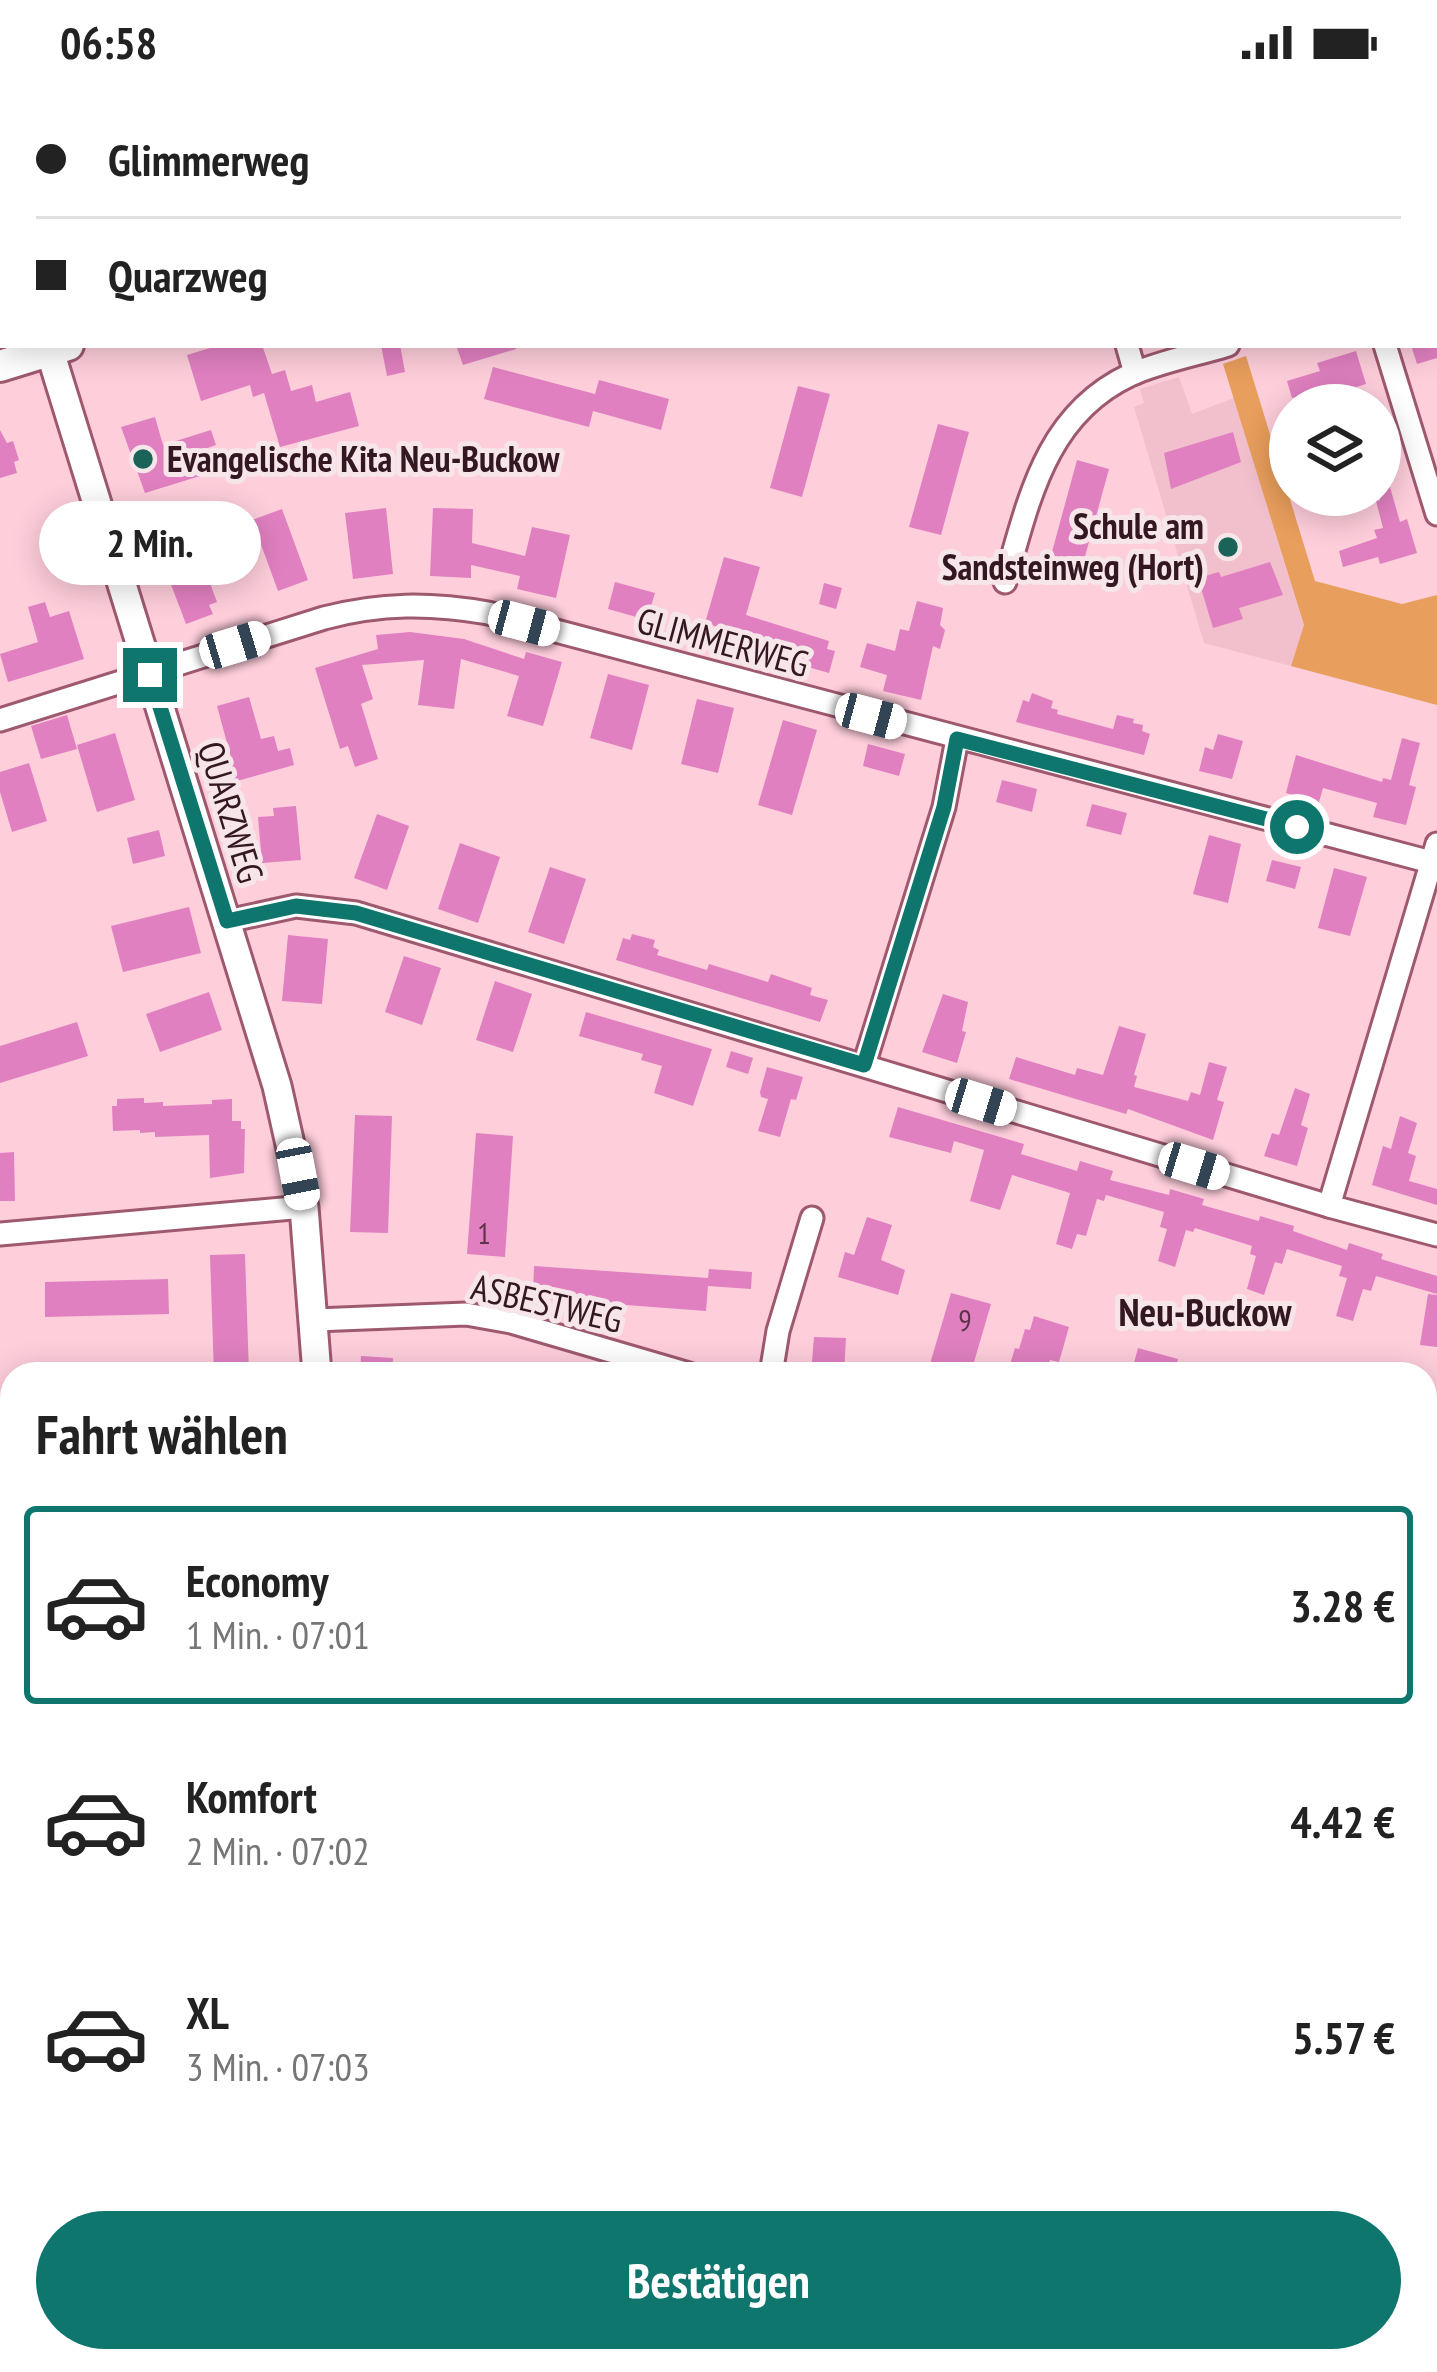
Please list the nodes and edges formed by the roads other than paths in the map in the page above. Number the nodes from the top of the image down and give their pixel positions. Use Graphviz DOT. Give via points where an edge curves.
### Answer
graph roads {
  1 [pos="53,348"];
  2 [pos="56,348"];
  3 [pos="1128,348"];
  4 [pos="1218,348"];
  5 [pos="1385,348"];
  6 [pos="0,366"];
  7 [pos="1136,373"];
  8 [pos="1437,514"];
  9 [pos="1005,582"];
  10 [pos="150,675"];
  11 [pos="0,720"];
  12 [pos="957,739"];
  13 [pos="1434,853"];
  14 [pos="227,921"];
  15 [pos="864,1065"];
  16 [pos="304,1207"];
  17 [pos="1329,1207"];
  18 [pos="812,1219"];
  19 [pos="0,1234"];
  20 [pos="1437,1235"];
  21 [pos="315,1320"];
  22 [pos="317,1362"];
  23 [pos="648,1362"];
  24 [pos="773,1362"];
  1 -- 6 [label="main road"];
  2 -- 10 [label="street, QUARZWEG"];
  3 -- 7 [label="street"];
  4 -- 7 [label="street"];
  5 -- 8 [label="street"];
  7 -- 9 [label="street" via="1087,402 1057,436"];
  10 -- 11 [label="street, GLIMMERWEG"];
  10 -- 12 [label="street, GLIMMERWEG" via="364,608 427,604 488,613"];
  10 -- 14 [label="street, QUARZWEG"];
  12 -- 13 [label="street, GLIMMERWEG"];
  12 -- 15 [label="street" via="944,807"];
  13 -- 17 [label="street"];
  14 -- 15 [label="street" via="296,906 356,913"];
  14 -- 16 [label="street, QUARZWEG" via="278,1086"];
  15 -- 17 [label="street"];
  16 -- 19 [label="street"];
  16 -- 21 [label="street, QUARZWEG"];
  17 -- 20 [label="street"];
  18 -- 24 [label="street"];
  21 -- 22 [label="street, QUARZWEG"];
  21 -- 23 [label="street, ASBESTWEG" via="466,1313"];
}
